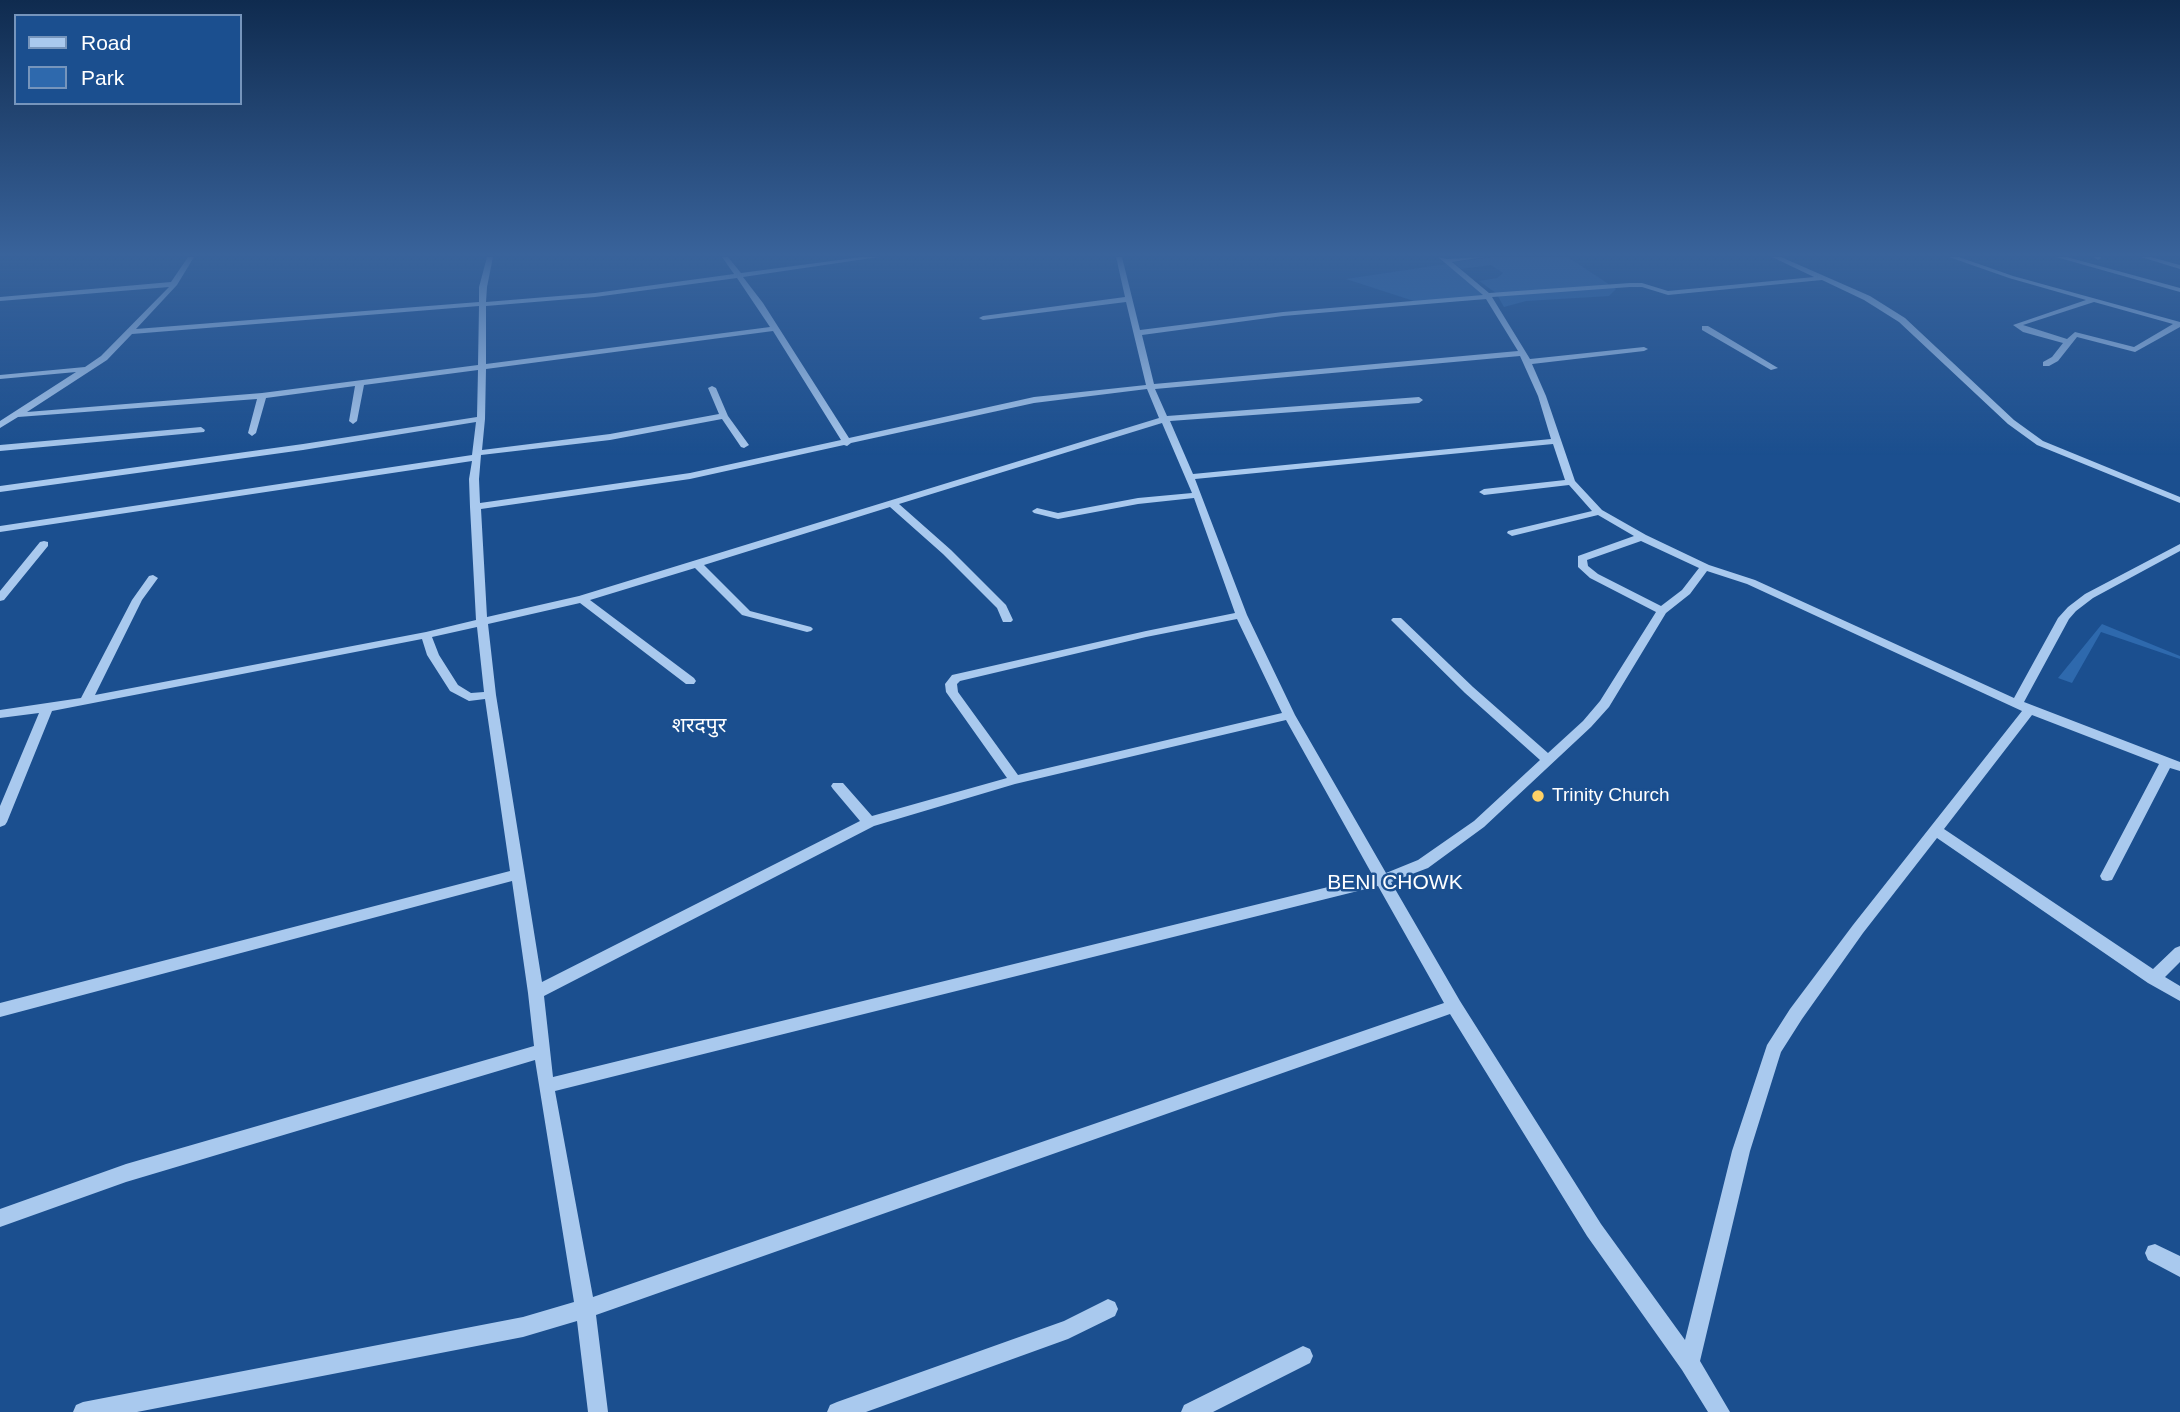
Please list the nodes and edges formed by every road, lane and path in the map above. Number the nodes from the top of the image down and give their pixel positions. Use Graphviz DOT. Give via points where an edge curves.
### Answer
graph roads {
  1 [pos="141,323"];
  2 [pos="251,323"];
  3 [pos="483,323"];
  4 [pos="770,323"];
  5 [pos="1135,323"];
  6 [pos="1219,323"];
  7 [pos="1504,323"];
  8 [pos="1905,323"];
  9 [pos="2023,323"];
  10 [pos="2180,324"];
  11 [pos="1705,328"];
  12 [pos="774,329"];
  13 [pos="133,332"];
  14 [pos="1137,333"];
  15 [pos="2067,342"];
  16 [pos="1644,349"];
  17 [pos="1525,357"];
  18 [pos="2046,364"];
  19 [pos="482,366"];
  20 [pos="1774,368"];
  21 [pos="89,369"];
  22 [pos="0,377"];
  23 [pos="360,383"];
  24 [pos="1150,386"];
  25 [pos="712,388"];
  26 [pos="262,396"];
  27 [pos="1419,400"];
  28 [pos="16,415"];
  29 [pos="724,416"];
  30 [pos="481,419"];
  31 [pos="1164,419"];
  32 [pos="353,421"];
  33 [pos="0,425"];
  34 [pos="201,430"];
  35 [pos="252,433"];
  36 [pos="1556,441"];
  37 [pos="847,443"];
  38 [pos="744,445"];
  39 [pos="0,448"];
  40 [pos="478,455"];
  41 [pos="1189,477"];
  42 [pos="1571,482"];
  43 [pos="0,489"];
  44 [pos="1484,492"];
  45 [pos="1197,495"];
  46 [pos="2180,500"];
  47 [pos="892,503"];
  48 [pos="475,508"];
  49 [pos="1037,511"];
  50 [pos="1599,512"];
  51 [pos="0,529"];
  52 [pos="1512,533"];
  53 [pos="1642,537"];
  54 [pos="44,544"];
  55 [pos="2180,547"];
  56 [pos="698,565"];
  57 [pos="1705,567"];
  58 [pos="153,578"];
  59 [pos="0,598"];
  60 [pos="582,599"];
  61 [pos="1662,611"];
  62 [pos="1241,615"];
  63 [pos="1007,620"];
  64 [pos="1397,620"];
  65 [pos="482,622"];
  66 [pos="807,629"];
  67 [pos="426,635"];
  68 [pos="690,681"];
  69 [pos="490,695"];
  70 [pos="86,700"];
  71 [pos="2023,707"];
  72 [pos="47,708"];
  73 [pos="0,714"];
  74 [pos="1289,715"];
  75 [pos="1548,760"];
  76 [pos="2173,764"];
  77 [pos="1015,780"];
  78 [pos="838,786"];
  79 [pos="0,822"];
  80 [pos="869,822"];
  81 [pos="1936,830"];
  82 [pos="518,874"];
  83 [pos="2107,876"];
  84 [pos="1384,879"];
  85 [pos="2180,952"];
  86 [pos="2154,978"];
  87 [pos="536,993"];
  88 [pos="2180,994"];
  89 [pos="1454,1006"];
  90 [pos="0,1010"];
  91 [pos="542,1051"];
  92 [pos="546,1086"];
  93 [pos="0,1218"];
  94 [pos="2155,1253"];
  95 [pos="2180,1267"];
  96 [pos="585,1309"];
  97 [pos="1108,1309"];
  98 [pos="1303,1356"];
  99 [pos="1689,1363"];
  100 [pos="83,1412"];
  101 [pos="598,1412"];
  102 [pos="837,1412"];
  103 [pos="1191,1412"];
  104 [pos="1720,1412"];
  1 -- 13 [label="street"];
  2 -- 13 [label="street"];
  3 -- 19 [label="street"];
  4 -- 12 [label="street"];
  5 -- 14 [label="street"];
  6 -- 14 [label="street"];
  7 -- 17 [label="street"];
  8 -- 46 [label="street" via="2031,438"];
  9 -- 15 [label="street" via="2017,325"];
  10 -- 15 [label="street" via="2136,350 2075,334"];
  11 -- 20 [label="street"];
  12 -- 19 [label="street"];
  12 -- 37 [label="street"];
  13 -- 21 [label="street"];
  14 -- 24 [label="street"];
  15 -- 18 [label="street"];
  16 -- 17 [label="street"];
  17 -- 24 [label="street"];
  17 -- 36 [label="street"];
  19 -- 23 [label="street"];
  19 -- 30 [label="street"];
  21 -- 22 [label="street"];
  21 -- 28 [label="street"];
  23 -- 26 [label="street"];
  23 -- 32 [label="street"];
  24 -- 31 [label="street"];
  24 -- 37 [label="street" via="1034,400"];
  25 -- 29 [label="street"];
  26 -- 28 [label="street"];
  26 -- 35 [label="street"];
  27 -- 31 [label="street"];
  28 -- 33 [label="street"];
  29 -- 38 [label="street"];
  29 -- 40 [label="street"];
  30 -- 40 [label="street"];
  30 -- 43 [label="street"];
  31 -- 41 [label="street"];
  31 -- 47 [label="street"];
  34 -- 39 [label="street"];
  36 -- 41 [label="street"];
  36 -- 42 [label="street"];
  37 -- 48 [label="street" via="663,481"];
  40 -- 48 [label="street"];
  40 -- 51 [label="street"];
  41 -- 45 [label="street"];
  42 -- 44 [label="street"];
  42 -- 50 [label="street"];
  45 -- 49 [label="street" via="1059,516"];
  45 -- 62 [label="street"];
  47 -- 56 [label="street"];
  47 -- 63 [label="street" via="1002,607"];
  48 -- 65 [label="street"];
  50 -- 52 [label="street"];
  50 -- 53 [label="street"];
  53 -- 57 [label="street"];
  53 -- 61 [label="street" via="1582,558 1583,567"];
  54 -- 59 [label="street"];
  55 -- 71 [label="street" via="2072,609"];
  56 -- 60 [label="street"];
  56 -- 66 [label="street" via="746,613"];
  57 -- 61 [label="street" via="1686,592"];
  57 -- 71 [label="street" via="1751,582"];
  58 -- 70 [label="street"];
  60 -- 65 [label="street"];
  60 -- 68 [label="street"];
  61 -- 75 [label="street" via="1605,704"];
  62 -- 74 [label="street"];
  62 -- 77 [label="street" via="956,678 952,692"];
  64 -- 75 [label="street"];
  65 -- 67 [label="street"];
  65 -- 69 [label="street"];
  67 -- 69 [label="street" via="454,688 469,697"];
  67 -- 70 [label="street"];
  69 -- 82 [label="street"];
  70 -- 72 [label="street"];
  71 -- 76 [label="street"];
  71 -- 81 [label="street"];
  72 -- 73 [label="street"];
  72 -- 79 [label="street"];
  74 -- 77 [label="street"];
  74 -- 84 [label="street"];
  75 -- 84 [label="street" via="1471,831 1423,864"];
  76 -- 83 [label="street"];
  77 -- 80 [label="street"];
  78 -- 80 [label="street"];
  80 -- 87 [label="street"];
  81 -- 86 [label="street"];
  81 -- 99 [label="street" via="1773,1050 1741,1151"];
  82 -- 87 [label="street"];
  82 -- 90 [label="street"];
  84 -- 89 [label="street"];
  84 -- 92 [label="street"];
  85 -- 86 [label="street"];
  86 -- 88 [label="street"];
  87 -- 91 [label="street"];
  89 -- 96 [label="street"];
  89 -- 99 [label="street" via="1594,1230"];
  91 -- 92 [label="street"];
  91 -- 93 [label="street" via="126,1173"];
  92 -- 96 [label="street"];
  94 -- 95 [label="street"];
  96 -- 100 [label="street" via="523,1327"];
  96 -- 101 [label="street"];
  97 -- 102 [label="street" via="1068,1329"];
  98 -- 103 [label="street"];
  99 -- 104 [label="street"];
}
